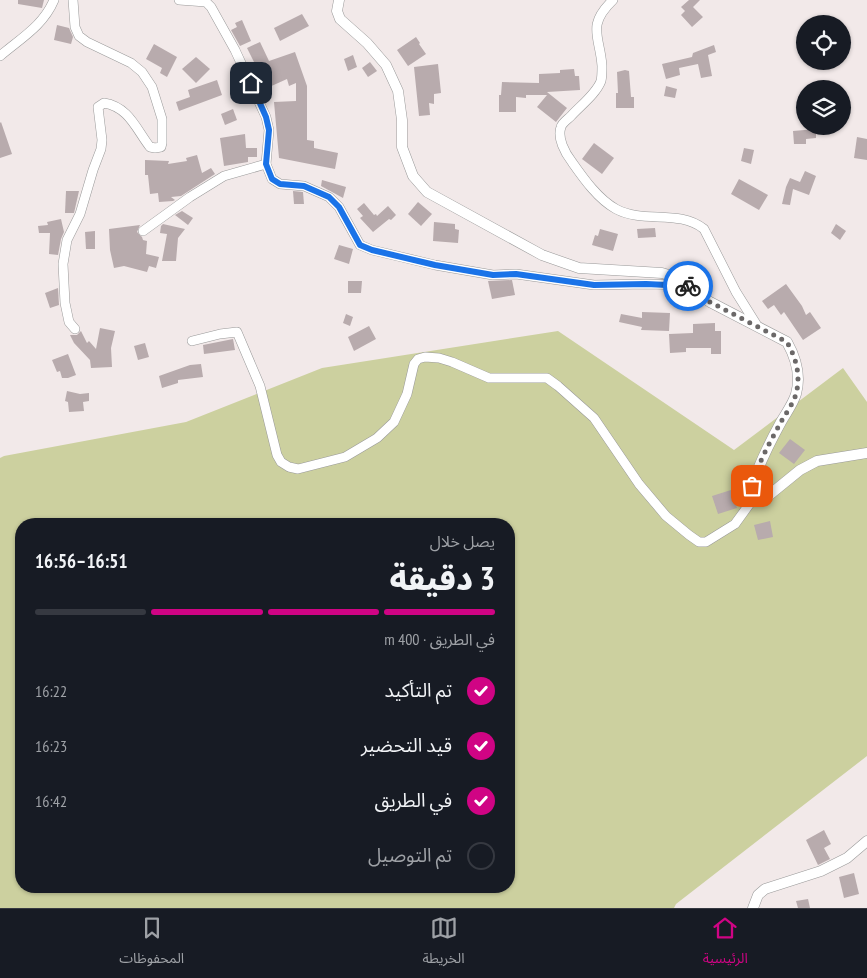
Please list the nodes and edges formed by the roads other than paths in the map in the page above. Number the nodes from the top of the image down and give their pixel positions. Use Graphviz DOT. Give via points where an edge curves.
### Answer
graph roads {
  1 [pos="54,0"];
  2 [pos="72,0"];
  3 [pos="179,0"];
  4 [pos="338,0"];
  5 [pos="613,0"];
  6 [pos="0,56"];
  7 [pos="266,164"];
  8 [pos="143,231"];
  9 [pos="688,285"];
  10 [pos="756,324"];
  11 [pos="75,329"];
  12 [pos="192,341"];
  13 [pos="867,453"];
  14 [pos="756,494"];
  15 [pos="867,841"];
  16 [pos="753,908"];
  1 -- 6 [label="street" via="37,28"];
  2 -- 11 [label="street" via="79,36 142,72 152,87 162,119 161,147 155,148 150,146 126,113 104,103 98,107 101,149 80,214 67,240 63,264 65,304"];
  3 -- 7 [label="street" via="206,2 235,50 266,117 269,130"];
  4 -- 9 [label="street" via="340,19 367,42 386,65 398,91 402,147 413,176 427,192 542,255 579,268 662,273"];
  5 -- 10 [label="street" via="604,8 597,23 601,81 561,126 561,142 584,179 618,210 637,215 681,218 704,229"];
  7 -- 8 [label="street" via="224,176"];
  7 -- 9 [label="street" via="272,179 280,184 304,186 329,197 339,207 360,245 372,250 493,275 516,274 594,285"];
  9 -- 10 [label="street" via="710,302"];
  10 -- 14 [label="street" via="787,342 798,368 796,395 761,460 752,486"];
  12 -- 14 [label="street" via="238,332 260,386 277,455 289,467 298,469 345,457 377,438 394,422 407,394 414,364 426,357 452,362 489,378 547,378 594,418 666,516 699,542 706,542 734,524"];
  13 -- 14 [label="street" via="817,461 800,470 768,496"];
  15 -- 16 [label="street" via="847,858 765,889 758,895"];
}
